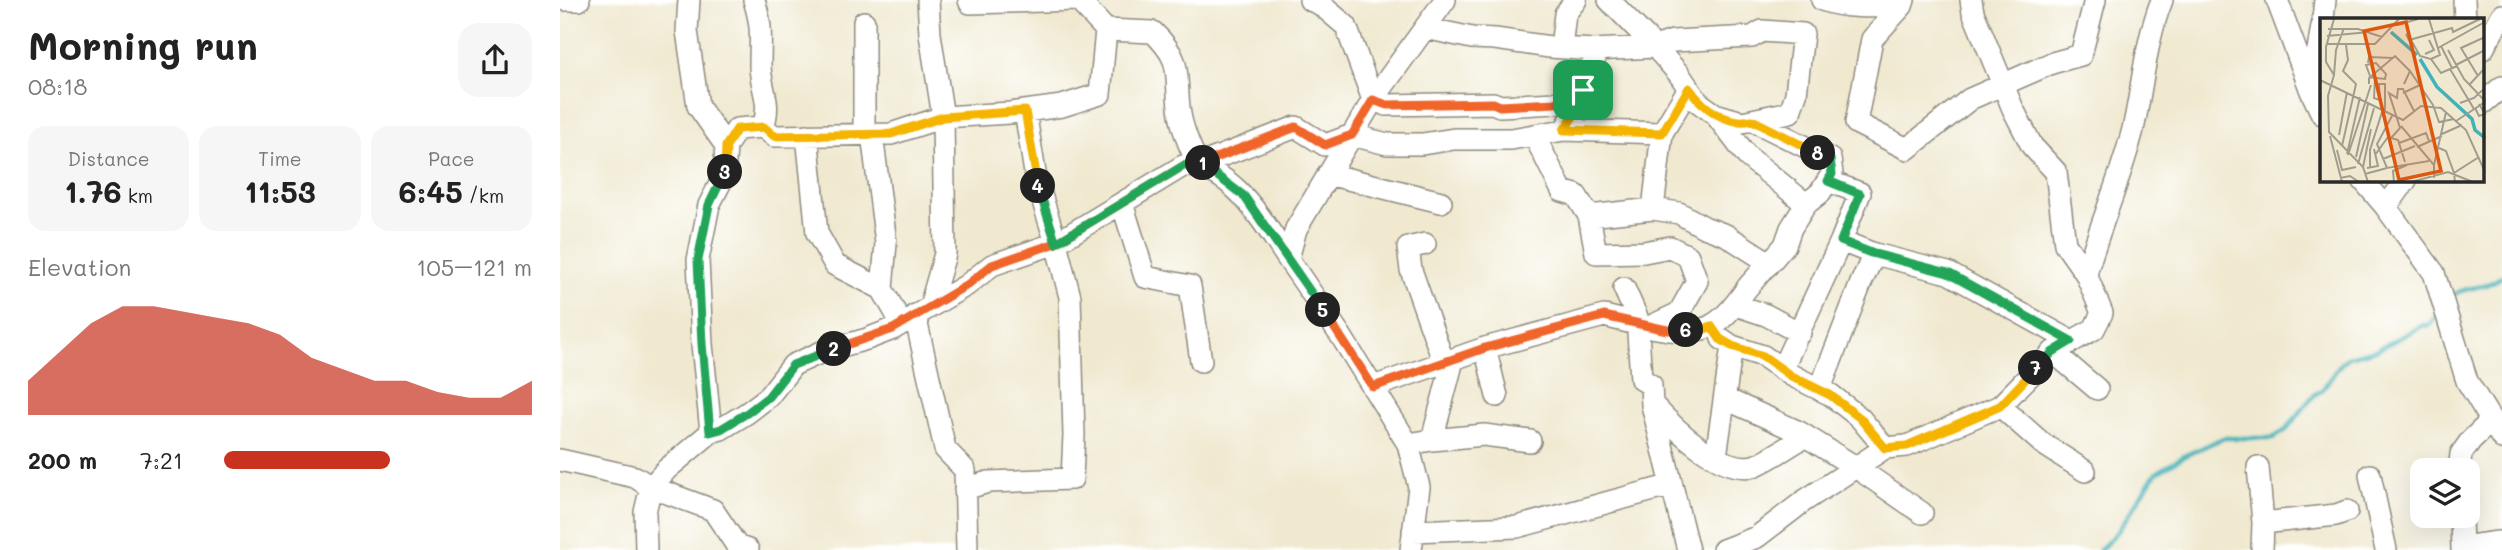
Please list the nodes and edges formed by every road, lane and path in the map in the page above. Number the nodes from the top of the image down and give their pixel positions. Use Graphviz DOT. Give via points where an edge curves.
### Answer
graph roads {
  1 [pos="566,0"];
  2 [pos="579,0"];
  3 [pos="689,0"];
  4 [pos="754,0"];
  5 [pos="928,0"];
  6 [pos="969,0"];
  7 [pos="1079,0"];
  8 [pos="1310,0"];
  9 [pos="1445,0"];
  10 [pos="1576,0"];
  11 [pos="1609,0"];
  12 [pos="1822,0"];
  13 [pos="1971,0"];
  14 [pos="2095,0"];
  15 [pos="2277,0"];
  16 [pos="2325,0"];
  17 [pos="2464,0"];
  18 [pos="2160,2"];
  19 [pos="1903,3"];
  20 [pos="2502,15"];
  21 [pos="2323,18"];
  22 [pos="2465,18"];
  23 [pos="864,22"];
  24 [pos="1425,28"];
  25 [pos="1107,30"];
  26 [pos="2320,38"];
  27 [pos="1655,47"];
  28 [pos="2484,47"];
  29 [pos="1561,48"];
  30 [pos="1598,50"];
  31 [pos="2004,83"];
  32 [pos="2502,87"];
  33 [pos="1689,88"];
  34 [pos="1583,90"];
  35 [pos="2311,91"];
  36 [pos="1373,100"];
  37 [pos="2484,102"];
  38 [pos="2320,110"];
  39 [pos="1025,111"];
  40 [pos="1715,114"];
  41 [pos="943,117"];
  42 [pos="1752,120"];
  43 [pos="764,127"];
  44 [pos="1564,130"];
  45 [pos="1662,133"];
  46 [pos="868,134"];
  47 [pos="807,135"];
  48 [pos="1352,135"];
  49 [pos="1534,135"];
  50 [pos="726,146"];
  51 [pos="1198,165"];
  52 [pos="1328,174"];
  53 [pos="1828,181"];
  54 [pos="2365,182"];
  55 [pos="2405,182"];
  56 [pos="1441,202"];
  57 [pos="1122,203"];
  58 [pos="1806,204"];
  59 [pos="2385,206"];
  60 [pos="1653,209"];
  61 [pos="1590,216"];
  62 [pos="1841,241"];
  63 [pos="1056,243"];
  64 [pos="1425,244"];
  65 [pos="1871,253"];
  66 [pos="1287,259"];
  67 [pos="1767,266"];
  68 [pos="2086,274"];
  69 [pos="1624,288"];
  70 [pos="882,289"];
  71 [pos="936,303"];
  72 [pos="1736,305"];
  73 [pos="909,319"];
  74 [pos="1643,325"];
  75 [pos="1711,326"];
  76 [pos="1800,333"];
  77 [pos="1732,346"];
  78 [pos="2062,346"];
  79 [pos="1485,348"];
  80 [pos="1201,361"];
  81 [pos="1449,362"];
  82 [pos="1782,369"];
  83 [pos="1373,387"];
  84 [pos="1819,389"];
  85 [pos="2097,389"];
  86 [pos="1497,396"];
  87 [pos="1726,399"];
  88 [pos="1653,405"];
  89 [pos="2000,406"];
  90 [pos="2497,429"];
  91 [pos="710,432"];
  92 [pos="1806,436"];
  93 [pos="1432,440"];
  94 [pos="1530,441"];
  95 [pos="1408,444"];
  96 [pos="1885,448"];
  97 [pos="1716,456"];
  98 [pos="2461,458"];
  99 [pos="560,460"];
  100 [pos="2258,467"];
  101 [pos="1857,468"];
  102 [pos="2085,471"];
  103 [pos="2370,475"];
  104 [pos="1672,485"];
  105 [pos="651,487"];
  106 [pos="965,489"];
  107 [pos="2347,511"];
  108 [pos="1922,513"];
  109 [pos="2263,523"];
  110 [pos="2461,528"];
  111 [pos="1412,541"];
  112 [pos="2462,548"];
  113 [pos="646,550"];
  114 [pos="748,550"];
  115 [pos="967,550"];
  116 [pos="1688,550"];
  117 [pos="1723,550"];
  118 [pos="2262,550"];
  119 [pos="2386,550"];
  120 [pos="2502,550"];
  1 -- 2 [label="street"];
  3 -- 50 [label="street" via="687,31 698,106"];
  4 -- 43 [label="street" via="762,24 760,69 768,112"];
  5 -- 41 [label="street"];
  6 -- 7 [label="street"];
  7 -- 25 [label="street"];
  8 -- 36 [label="street" via="1346,26"];
  9 -- 24 [label="street"];
  10 -- 29 [label="street" via="1565,14"];
  11 -- 27 [label="street"];
  12 -- 19 [label="street" via="1867,7"];
  13 -- 31 [label="street"];
  14 -- 31 [label="street" via="2081,55"];
  15 -- 35 [label="street"];
  16 -- 21 [label="street"];
  17 -- 22 [label="street"];
  18 -- 68 [label="street" via="2133,128"];
  19 -- 31 [label="street" via="1872,39 1856,123 1907,149 1970,99"];
  20 -- 28 [label="street"];
  23 -- 46 [label="street"];
  24 -- 29 [label="street"];
  24 -- 36 [label="street"];
  25 -- 39 [label="street" via="1100,94"];
  25 -- 51 [label="street" via="1153,32 1169,47 1179,76 1184,130"];
  26 -- 35 [label="street"];
  27 -- 30 [label="street"];
  27 -- 33 [label="street"];
  27 -- 42 [label="street" via="1692,39 1752,37 1762,31 1803,34 1790,112"];
  29 -- 30 [label="street"];
  30 -- 34 [label="street"];
  31 -- 68 [label="street" via="2032,146 2056,172 2066,244"];
  32 -- 37 [label="street"];
  33 -- 40 [label="street" via="1698,102"];
  33 -- 45 [label="street"];
  34 -- 36 [label="street" via="1555,103 1500,106 1387,105"];
  34 -- 44 [label="street"];
  35 -- 38 [label="street"];
  36 -- 48 [label="street"];
  39 -- 41 [label="street"];
  39 -- 63 [label="street" via="1035,179"];
  40 -- 42 [label="street" via="1742,122"];
  40 -- 58 [label="street" via="1747,156"];
  41 -- 46 [label="street" via="891,134"];
  41 -- 71 [label="street" via="945,254 933,296"];
  42 -- 53 [label="street" via="1830,159"];
  43 -- 47 [label="street" via="774,136"];
  43 -- 50 [label="street" via="737,129"];
  44 -- 45 [label="street"];
  44 -- 49 [label="street"];
  45 -- 60 [label="street"];
  46 -- 47 [label="street"];
  46 -- 70 [label="street" via="886,243"];
  47 -- 70 [label="street" via="817,233 835,265"];
  48 -- 49 [label="street" via="1387,144 1422,144"];
  48 -- 51 [label="street" via="1325,145 1296,127"];
  48 -- 52 [label="street"];
  49 -- 61 [label="street" via="1562,191 1576,195"];
  50 -- 91 [label="street" via="724,176 709,205 698,260"];
  51 -- 57 [label="street" via="1183,166"];
  51 -- 66 [label="street" via="1244,196"];
  52 -- 56 [label="street"];
  52 -- 66 [label="street" via="1296,229"];
  53 -- 58 [label="street"];
  53 -- 62 [label="street" via="1860,194"];
  54 -- 59 [label="street"];
  55 -- 59 [label="street"];
  57 -- 63 [label="street"];
  57 -- 80 [label="street" via="1145,277 1190,286"];
  58 -- 67 [label="street" via="1785,245"];
  59 -- 90 [label="street" via="2434,273 2467,381"];
  60 -- 61 [label="street"];
  60 -- 67 [label="street" via="1679,213 1726,234 1768,262"];
  61 -- 74 [label="street" via="1596,253 1670,247 1688,256 1697,282 1679,313"];
  62 -- 65 [label="street"];
  62 -- 76 [label="street"];
  63 -- 71 [label="street" via="992,265"];
  63 -- 106 [label="street" via="1070,298 1072,479 988,482"];
  64 -- 81 [label="street" via="1408,248 1411,270"];
  65 -- 78 [label="street" via="1948,273"];
  65 -- 84 [label="street"];
  66 -- 83 [label="street"];
  67 -- 72 [label="street"];
  68 -- 78 [label="street" via="2102,313 2094,329"];
  69 -- 74 [label="street"];
  70 -- 73 [label="street"];
  71 -- 73 [label="street"];
  72 -- 75 [label="street"];
  72 -- 76 [label="street"];
  73 -- 91 [label="street" via="867,340 793,365 768,397"];
  73 -- 106 [label="street" via="944,449 965,470"];
  74 -- 75 [label="street" via="1667,330"];
  74 -- 79 [label="street" via="1604,316"];
  74 -- 88 [label="street" via="1641,379 1651,385"];
  75 -- 77 [label="street"];
  76 -- 82 [label="street"];
  77 -- 82 [label="street" via="1763,356"];
  77 -- 87 [label="street"];
  78 -- 85 [label="street"];
  78 -- 89 [label="street"];
  79 -- 81 [label="street"];
  79 -- 86 [label="street"];
  81 -- 83 [label="street"];
  81 -- 93 [label="street"];
  82 -- 84 [label="street"];
  83 -- 95 [label="street"];
  84 -- 96 [label="street" via="1860,418"];
  87 -- 92 [label="street"];
  87 -- 97 [label="street"];
  88 -- 97 [label="street" via="1681,435"];
  88 -- 104 [label="street"];
  89 -- 96 [label="street" via="1907,446"];
  89 -- 102 [label="street" via="2043,444"];
  90 -- 98 [label="street" via="2471,440"];
  91 -- 105 [label="street"];
  92 -- 97 [label="street" via="1753,466 1728,464"];
  92 -- 101 [label="street"];
  93 -- 94 [label="street" via="1484,435"];
  93 -- 95 [label="street"];
  95 -- 111 [label="street" via="1419,487"];
  96 -- 101 [label="street"];
  99 -- 105 [label="street" via="635,477"];
  100 -- 109 [label="street"];
  101 -- 108 [label="street"];
  101 -- 117 [label="street" via="1757,537"];
  103 -- 119 [label="street"];
  104 -- 111 [label="street" via="1517,527"];
  104 -- 116 [label="street"];
  105 -- 113 [label="street" via="645,512"];
  105 -- 114 [label="street" via="713,510 737,546"];
  106 -- 115 [label="street"];
  107 -- 109 [label="street"];
  109 -- 118 [label="street"];
  110 -- 112 [label="street"];
  112 -- 120 [label="street" via="2498,542"];
}
